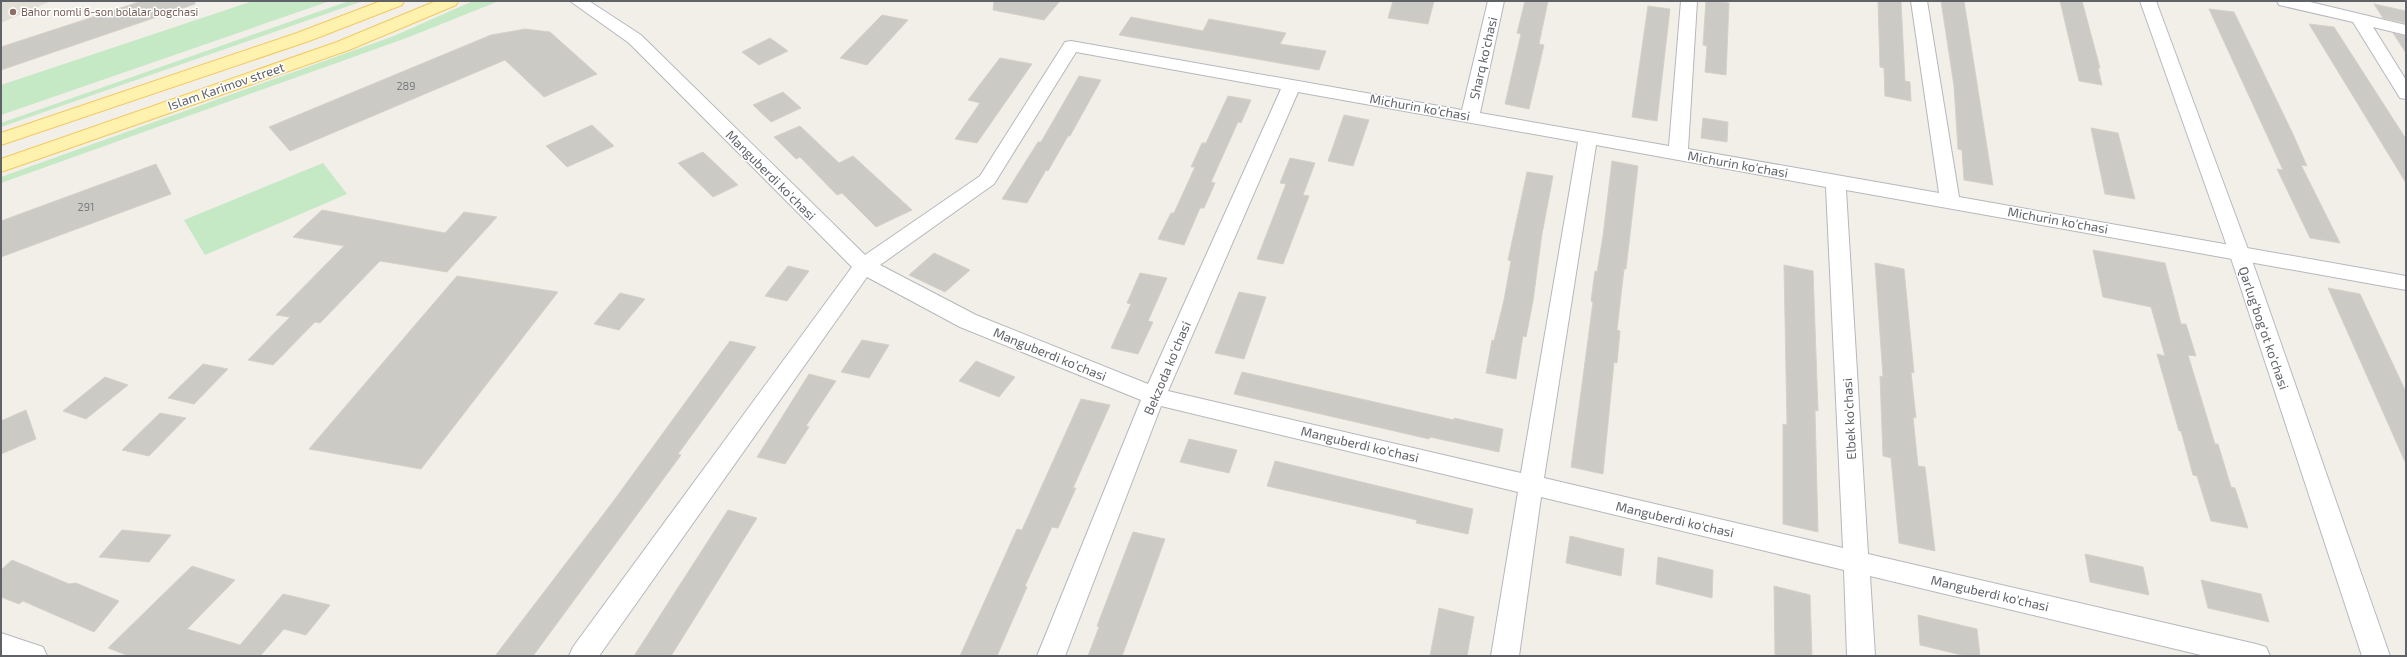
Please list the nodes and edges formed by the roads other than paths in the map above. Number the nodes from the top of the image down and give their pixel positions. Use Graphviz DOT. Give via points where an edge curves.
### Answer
graph roads {
  1 [pos="396,1"];
  2 [pos="450,1"];
  3 [pos="578,1"];
  4 [pos="1496,1"];
  5 [pos="1689,1"];
  6 [pos="1919,1"];
  7 [pos="2148,1"];
  8 [pos="2285,1"];
  9 [pos="2359,19"];
  10 [pos="2406,30"];
  11 [pos="1292,84"];
  12 [pos="2406,94"];
  13 [pos="1470,116"];
  14 [pos="1588,137"];
  15 [pos="1,139"];
  16 [pos="1678,153"];
  17 [pos="1,166"];
  18 [pos="1836,181"];
  19 [pos="1950,202"];
  20 [pos="2239,252"];
  21 [pos="864,266"];
  22 [pos="2406,283"];
  23 [pos="1154,396"];
  24 [pos="1531,485"];
  25 [pos="1857,562"];
  26 [pos="1,645"];
  27 [pos="33,656"];
  28 [pos="584,656"];
  29 [pos="1051,656"];
  30 [pos="1505,656"];
  31 [pos="1860,656"];
  32 [pos="2256,656"];
  33 [pos="2376,656"];
  1 -- 15 [label="main road, Islam Karimov street" via="303,37"];
  2 -- 17 [label="main road, Islam Karimov street" via="343,46"];
  3 -- 21 [label="street, Manguberdi ko'chasi" via="635,39"];
  4 -- 13 [label="street, Sharq ko'chasi"];
  5 -- 16 [label="street"];
  6 -- 19 [label="street"];
  7 -- 20 [label="street, Qarlug‘bog‘ot ko‘chasi"];
  8 -- 9 [label="street"];
  9 -- 10 [label="street"];
  9 -- 12 [label="street"];
  11 -- 13 [label="street, Michurin ko'chasi"];
  11 -- 21 [label="street, Michurin ko'chasi" via="1071,46 987,180"];
  11 -- 23 [label="street, Bekzoda ko'chasi"];
  13 -- 14 [label="street, Michurin ko'chasi"];
  14 -- 16 [label="street, Michurin ko'chasi"];
  14 -- 24 [label="street"];
  16 -- 18 [label="street, Michurin ko'chasi"];
  18 -- 19 [label="street, Michurin ko'chasi"];
  18 -- 25 [label="street, Elbek ko'chasi"];
  19 -- 20 [label="street, Michurin ko'chasi"];
  20 -- 22 [label="street, Michurin ko'chasi"];
  20 -- 33 [label="street, Qarlug‘bog‘ot ko‘chasi"];
  21 -- 23 [label="street, Manguberdi ko'chasi" via="968,321"];
  21 -- 28 [label="street"];
  23 -- 24 [label="street, Manguberdi ko'chasi"];
  23 -- 29 [label="street, Bekzoda ko'chasi"];
  24 -- 25 [label="street, Manguberdi ko'chasi"];
  24 -- 30 [label="street"];
  25 -- 31 [label="street, Elbek ko'chasi"];
  25 -- 32 [label="street, Manguberdi ko'chasi"];
  26 -- 27 [label="street"];
}
